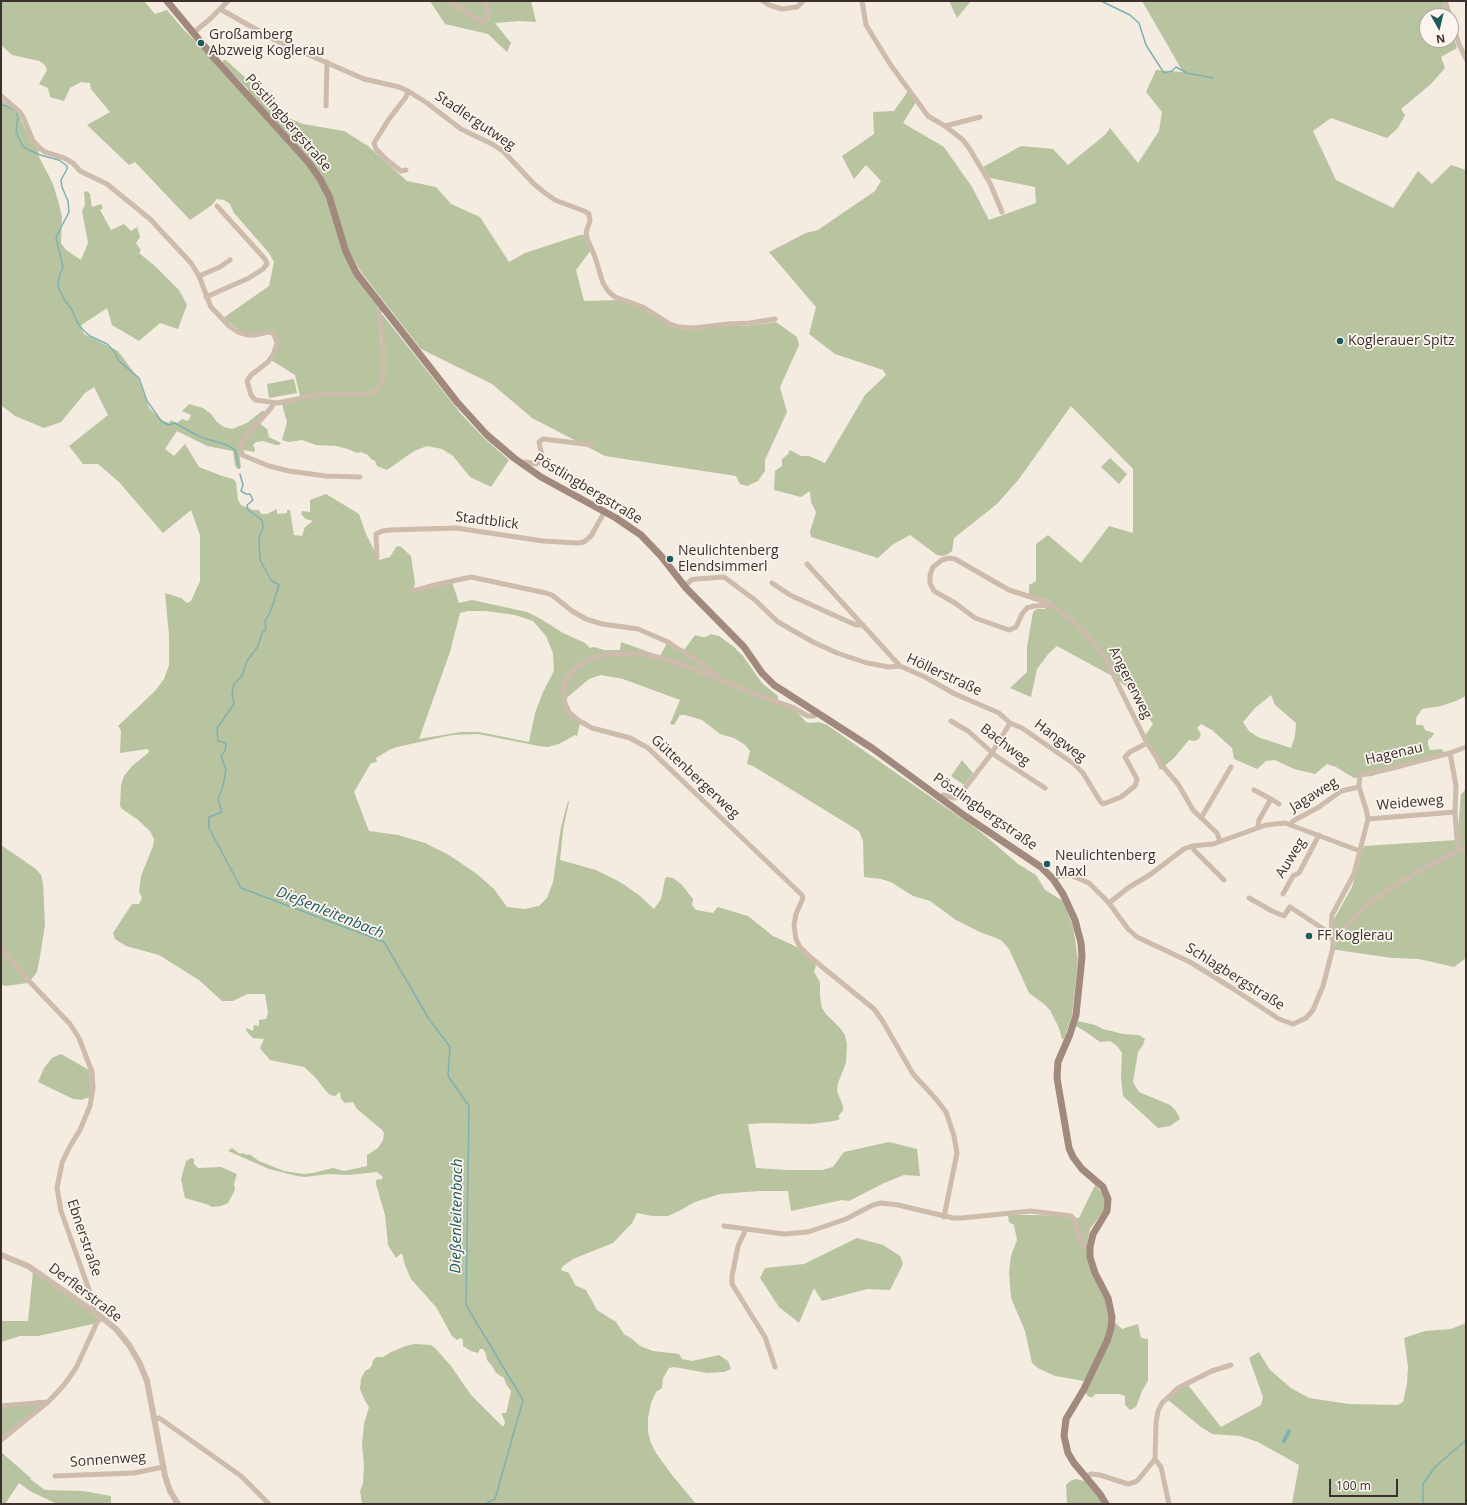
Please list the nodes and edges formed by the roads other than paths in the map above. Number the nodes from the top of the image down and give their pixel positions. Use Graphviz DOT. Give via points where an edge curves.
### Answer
graph roads {
  1 [pos="167,1"];
  2 [pos="228,1"];
  3 [pos="448,1"];
  4 [pos="484,1"];
  5 [pos="763,1"];
  6 [pos="803,1"];
  7 [pos="862,1"];
  8 [pos="220,9"];
  9 [pos="193,33"];
  10 [pos="1459,44"];
  11 [pos="1466,59"];
  12 [pos="327,62"];
  13 [pos="408,92"];
  14 [pos="1,96"];
  15 [pos="326,106"];
  16 [pos="980,117"];
  17 [pos="945,126"];
  18 [pos="406,170"];
  19 [pos="217,206"];
  20 [pos="1002,212"];
  21 [pos="230,260"];
  22 [pos="199,276"];
  23 [pos="206,297"];
  24 [pos="382,306"];
  25 [pos="775,319"];
  26 [pos="274,402"];
  27 [pos="593,445"];
  28 [pos="522,464"];
  29 [pos="360,477"];
  30 [pos="604,512"];
  31 [pos="377,557"];
  32 [pos="807,564"];
  33 [pos="772,583"];
  34 [pos="685,586"];
  35 [pos="413,592"];
  36 [pos="1052,605"];
  37 [pos="863,625"];
  38 [pos="900,666"];
  39 [pos="717,678"];
  40 [pos="818,713"];
  41 [pos="951,721"];
  42 [pos="1010,723"];
  43 [pos="1147,743"];
  44 [pos="1466,747"];
  45 [pos="992,753"];
  46 [pos="1450,753"];
  47 [pos="1231,767"];
  48 [pos="1359,787"];
  49 [pos="1045,788"];
  50 [pos="1254,790"];
  51 [pos="940,798"];
  52 [pos="1271,800"];
  53 [pos="1279,804"];
  54 [pos="1455,812"];
  55 [pos="1201,818"];
  56 [pos="1368,819"];
  57 [pos="1290,825"];
  58 [pos="1258,826"];
  59 [pos="1319,835"];
  60 [pos="1220,841"];
  61 [pos="1192,846"];
  62 [pos="1466,847"];
  63 [pos="1460,850"];
  64 [pos="1360,851"];
  65 [pos="1053,879"];
  66 [pos="1224,880"];
  67 [pos="1283,894"];
  68 [pos="1249,898"];
  69 [pos="1109,903"];
  70 [pos="1331,934"];
  71 [pos="1334,944"];
  72 [pos="1,948"];
  73 [pos="944,1216"];
  74 [pos="724,1226"];
  75 [pos="746,1229"];
  76 [pos="1090,1247"];
  77 [pos="1,1254"];
  78 [pos="93,1311"];
  79 [pos="100,1316"];
  80 [pos="1231,1365"];
  81 [pos="775,1367"];
  82 [pos="48,1402"];
  83 [pos="1,1406"];
  84 [pos="155,1419"];
  85 [pos="1,1440"];
  86 [pos="1154,1459"];
  87 [pos="163,1467"];
  88 [pos="55,1476"];
  89 [pos="1086,1476"];
  90 [pos="178,1504"];
  91 [pos="269,1504"];
  92 [pos="1106,1504"];
  93 [pos="1170,1504"];
  1 -- 9 [label="main road, Pöstlingbergstraße"];
  2 -- 8 [label="street"];
  3 -- 4 [label="street" via="482,22 488,17"];
  5 -- 6 [label="street" via="769,6 782,9 797,7"];
  7 -- 17 [label="street" via="866,25 890,64 928,116"];
  8 -- 9 [label="street"];
  8 -- 12 [label="street, Stadlergutweg" via="269,37"];
  9 -- 24 [label="main road, Pöstlingbergstraße" via="315,171 330,200 349,260"];
  10 -- 11 [label="street"];
  12 -- 13 [label="street, Stadlergutweg" via="364,78"];
  12 -- 15 [label="street"];
  13 -- 18 [label="street" via="374,142 376,149 387,160 401,171"];
  13 -- 25 [label="street, Stadlergutweg" via="461,129 503,151 534,184 555,200 589,214 587,238 603,284 615,296 643,307 670,324 686,328"];
  14 -- 22 [label="street" via="20,112 37,145 45,152 66,158 80,171 107,184 150,219 188,259"];
  16 -- 17 [label="street"];
  17 -- 20 [label="street" via="969,148 992,187"];
  19 -- 23 [label="street" via="267,264 249,278"];
  21 -- 22 [label="street"];
  22 -- 23 [label="street"];
  23 -- 26 [label="street" via="217,315 236,331 251,336 269,332 274,334 276,345 273,355 247,383 252,399 259,402"];
  24 -- 26 [label="street" via="379,313 383,342 383,373 382,384 377,390 364,395 323,394"];
  24 -- 28 [label="main road, Pöstlingbergstraße" via="466,412 487,435"];
  26 -- 29 [label="street" via="243,440 242,455 269,466 289,470 326,476"];
  27 -- 28 [label="street, Pöstlingbergstraße" via="543,439 539,442 541,461 536,464"];
  28 -- 30 [label="main road, Pöstlingbergstraße"];
  30 -- 31 [label="street, Stadtblick" via="589,539 584,542 543,541 456,528 382,531 376,534"];
  30 -- 34 [label="main road, Pöstlingbergstraße" via="641,535"];
  32 -- 37 [label="street"];
  33 -- 37 [label="street" via="790,595 822,610 856,625"];
  34 -- 38 [label="street, Höllerstraße" via="695,579 724,577 751,596 778,622 809,640 867,663"];
  34 -- 40 [label="main road, Pöstlingbergstraße" via="744,647 770,682"];
  35 -- 39 [label="street" via="471,577 546,593 586,619 638,630 668,642 707,668"];
  36 -- 36 [label="street, Angererweg" via="1009,590 955,559 942,560 933,567 930,575 934,591 976,618 1009,630 1016,627 1027,608"];
  36 -- 43 [label="street, Angererweg" via="1070,619 1103,654"];
  37 -- 38 [label="street"];
  38 -- 42 [label="street, Höllerstraße" via="998,714"];
  39 -- 40 [label="street, Güttenbergerweg" via="797,709 808,716"];
  39 -- 73 [label="street, Güttenbergerweg" via="657,657 607,654 587,660 572,671 564,684 563,699 569,712 583,724 630,738 648,748 802,895 794,925 800,947 810,958 874,1008 913,1074 946,1112 957,1153"];
  40 -- 51 [label="main road, Pöstlingbergstraße" via="872,748"];
  41 -- 45 [label="street, Bachweg" via="968,731"];
  42 -- 43 [label="street, Hangweg" via="1022,728 1074,764 1083,773 1103,804 1135,786 1137,779 1125,757"];
  42 -- 45 [label="street"];
  43 -- 55 [label="street, Angererweg"];
  44 -- 46 [label="street, Hagenau"];
  45 -- 49 [label="street, Bachweg"];
  45 -- 51 [label="street" via="958,797 943,795"];
  46 -- 48 [label="street, Hagenau" via="1360,774"];
  46 -- 54 [label="street, Weideweg" via="1456,786"];
  47 -- 55 [label="street"];
  48 -- 56 [label="street, Hagenau"];
  48 -- 57 [label="street, Jagaweg" via="1342,791"];
  50 -- 52 [label="street, Jagaweg"];
  51 -- 65 [label="main road, Pöstlingbergstraße" via="1041,867"];
  52 -- 53 [label="street, Jagaweg"];
  52 -- 58 [label="street, Jagaweg"];
  54 -- 56 [label="street, Weideweg"];
  54 -- 63 [label="street, Weideweg"];
  55 -- 60 [label="street, Angererweg" via="1217,833"];
  56 -- 64 [label="street, Hagenau"];
  57 -- 58 [label="street, Jagaweg" via="1280,823"];
  57 -- 59 [label="street, Auweg"];
  58 -- 60 [label="street, Jagaweg"];
  59 -- 64 [label="street, Auweg"];
  59 -- 67 [label="street, Auweg" via="1299,872 1293,876"];
  60 -- 61 [label="street"];
  61 -- 66 [label="street"];
  61 -- 69 [label="street" via="1180,851"];
  62 -- 63 [label="street, Schlagbergstraße"];
  63 -- 71 [label="street, Schlagbergstraße" via="1386,891 1348,924"];
  64 -- 70 [label="street, Hagenau" via="1354,874 1334,911"];
  65 -- 69 [label="street, Schlagbergstraße" via="1066,875 1083,880 1093,885"];
  65 -- 76 [label="main road, Pöstlingbergstraße" via="1075,920 1082,957 1076,1015 1058,1062 1059,1092 1069,1148 1073,1157 1082,1169 1103,1187 1108,1199 1107,1211 1092,1234"];
  68 -- 70 [label="street" via="1284,916 1290,907"];
  69 -- 71 [label="street, Schlagbergstraße" via="1137,937 1190,962 1279,1019 1293,1024 1306,1018 1316,1003"];
  70 -- 71 [label="street, Hagenau"];
  72 -- 78 [label="street, Ebnerstraße" via="70,1024 79,1038 92,1072 92,1101 62,1163 57,1191 61,1211 93,1301"];
  73 -- 75 [label="street" via="898,1205 881,1204 808,1232 784,1234"];
  73 -- 76 [label="street" via="962,1218 1031,1211 1072,1216 1082,1245"];
  74 -- 75 [label="street"];
  75 -- 81 [label="street" via="738,1246 732,1284 765,1337"];
  76 -- 89 [label="main road, Pöstlingbergstraße" via="1091,1262 1108,1298 1112,1317 1106,1341 1065,1424 1064,1436 1068,1453"];
  77 -- 78 [label="street, Derflerstraße" via="28,1266"];
  78 -- 79 [label="street, Derflerstraße"];
  79 -- 82 [label="street" via="76,1368"];
  79 -- 84 [label="street, Derflerstraße" via="123,1337 139,1362 149,1389"];
  80 -- 86 [label="street" via="1212,1371 1178,1388 1162,1402 1156,1422"];
  82 -- 83 [label="street"];
  82 -- 85 [label="street"];
  84 -- 87 [label="street, Derflerstraße"];
  84 -- 91 [label="street" via="159,1418 241,1476"];
  86 -- 89 [label="street" via="1138,1480 1131,1483 1100,1475"];
  86 -- 93 [label="street" via="1161,1467"];
  87 -- 88 [label="street, Sonnenweg" via="134,1473"];
  87 -- 90 [label="street, Derflerstraße" via="168,1486"];
  89 -- 92 [label="main road, Pöstlingbergstraße"];
}
